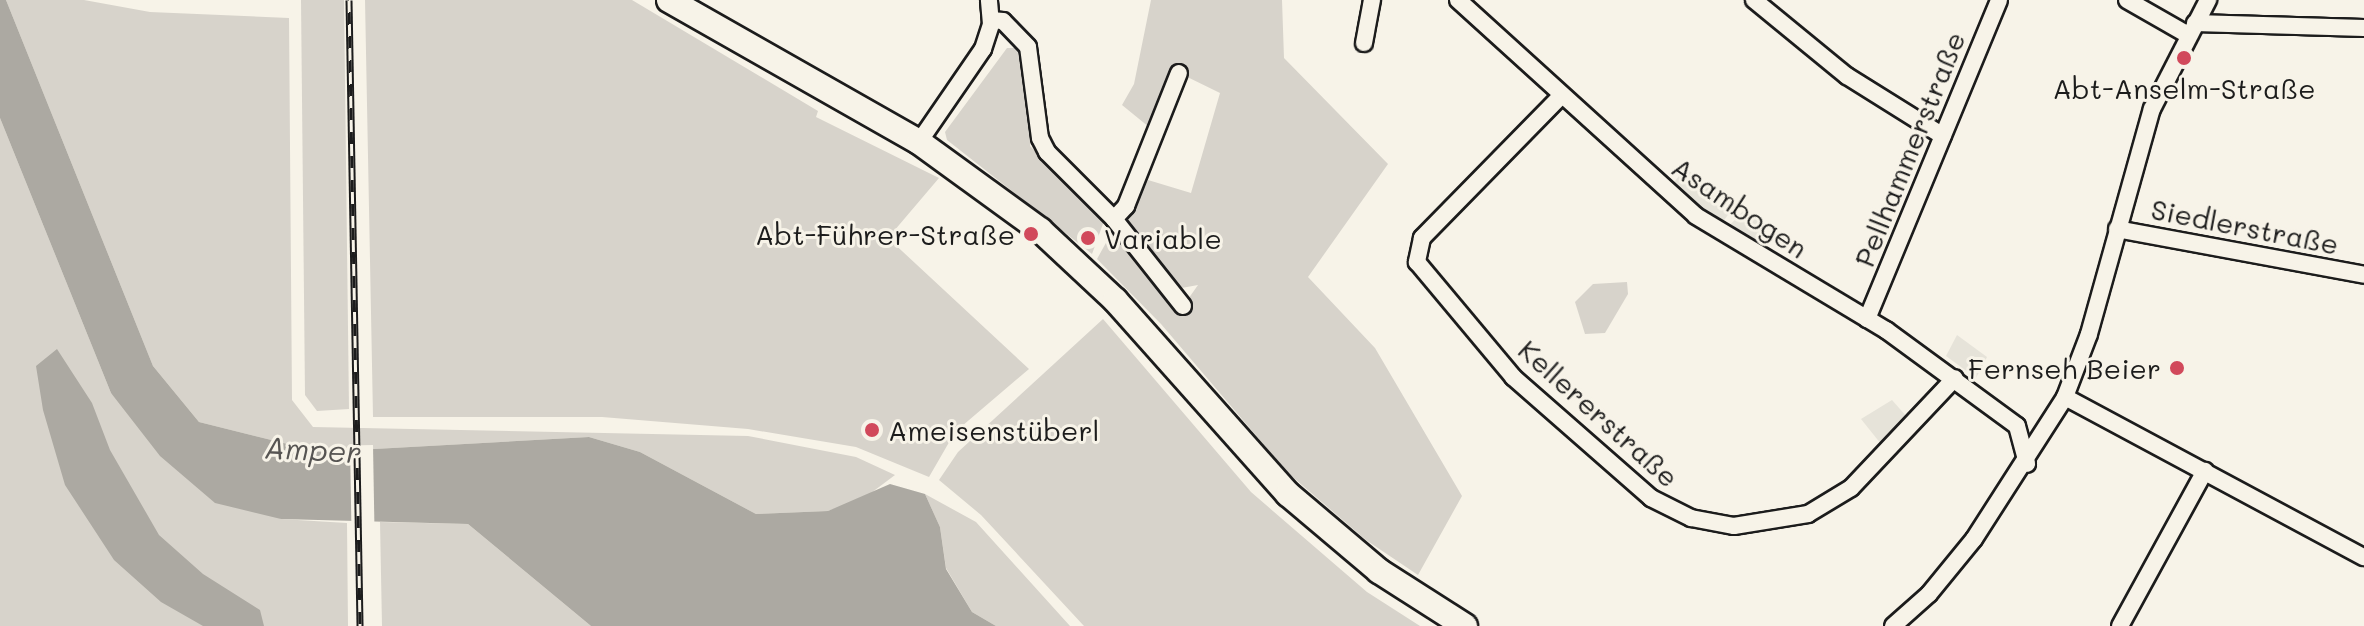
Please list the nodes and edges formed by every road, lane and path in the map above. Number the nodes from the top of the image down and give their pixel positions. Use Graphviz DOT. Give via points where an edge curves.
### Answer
graph roads {
  1 [pos="669,0"];
  2 [pos="989,0"];
  3 [pos="1372,0"];
  4 [pos="1458,0"];
  5 [pos="1754,0"];
  6 [pos="1999,0"];
  7 [pos="2127,0"];
  8 [pos="2208,0"];
  9 [pos="991,20"];
  10 [pos="2364,28"];
  11 [pos="2192,29"];
  12 [pos="1364,43"];
  13 [pos="1179,73"];
  14 [pos="1561,96"];
  15 [pos="1943,136"];
  16 [pos="919,142"];
  17 [pos="1114,219"];
  18 [pos="2117,229"];
  19 [pos="2364,275"];
  20 [pos="1183,306"];
  21 [pos="1867,319"];
  22 [pos="1955,378"];
  23 [pos="2065,397"];
  24 [pos="2051,424"];
  25 [pos="2017,426"];
  26 [pos="2027,464"];
  27 [pos="2205,471"];
  28 [pos="2364,557"];
  29 [pos="1465,626"];
  30 [pos="1893,626"];
  31 [pos="2120,626"];
  1 -- 16 [label="main road"];
  2 -- 9 [label="street"];
  3 -- 12 [label="street"];
  4 -- 14 [label="street, Asambogen"];
  5 -- 15 [label="street" via="1847,76"];
  6 -- 15 [label="street, Pellhammerstraße"];
  7 -- 11 [label="street"];
  8 -- 11 [label="street"];
  9 -- 16 [label="street" via="983,49"];
  9 -- 17 [label="street" via="1003,21 1028,47 1040,138 1047,152"];
  10 -- 11 [label="street"];
  11 -- 18 [label="street" via="2152,109"];
  13 -- 17 [label="street" via="1126,206"];
  14 -- 21 [label="street, Asambogen" via="1696,216"];
  14 -- 22 [label="street, Kellererstraße" via="1416,249 1423,273 1523,387 1591,449 1674,512 1734,526 1791,520 1824,506 1884,456"];
  15 -- 21 [label="street, Pellhammerstraße"];
  16 -- 29 [label="main road" via="1085,269 1262,467 1317,520 1379,571"];
  17 -- 20 [label="street"];
  18 -- 19 [label="street, Siedlerstraße"];
  18 -- 23 [label="street" via="2089,334"];
  21 -- 22 [label="street, Asambogen"];
  22 -- 25 [label="street, Asambogen"];
  23 -- 24 [label="street"];
  23 -- 27 [label="street"];
  24 -- 25 [label="street"];
  24 -- 26 [label="street"];
  25 -- 26 [label="street"];
  26 -- 30 [label="street" via="1945,576"];
  27 -- 28 [label="street"];
  27 -- 31 [label="street"];
}
